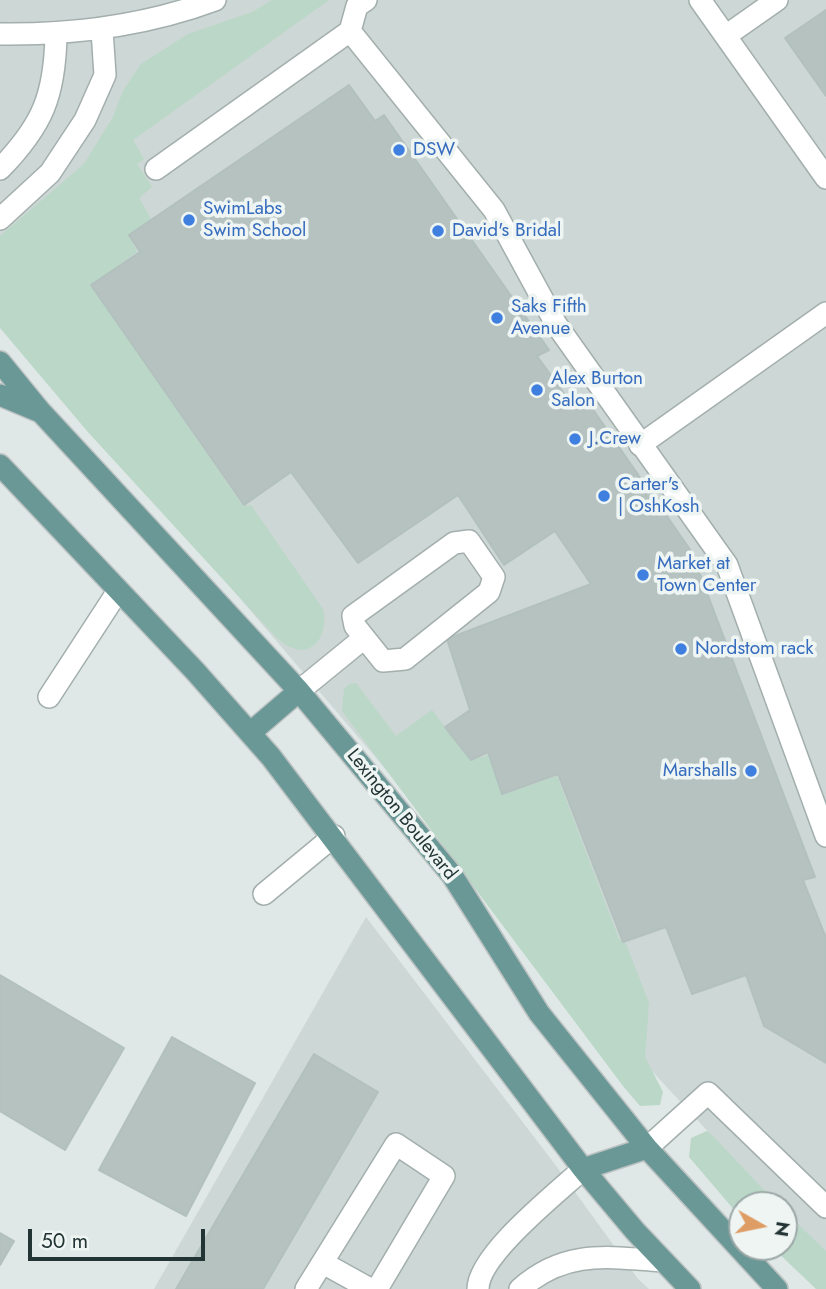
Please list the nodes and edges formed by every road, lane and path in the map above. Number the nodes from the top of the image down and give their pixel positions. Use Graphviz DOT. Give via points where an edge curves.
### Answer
graph roads {
  1 [pos="215,0"];
  2 [pos="366,0"];
  3 [pos="700,0"];
  4 [pos="777,0"];
  5 [pos="102,30"];
  6 [pos="350,31"];
  7 [pos="0,34"];
  8 [pos="56,34"];
  9 [pos="727,34"];
  10 [pos="0,169"];
  11 [pos="156,169"];
  12 [pos="826,178"];
  13 [pos="0,219"];
  14 [pos="826,313"];
  15 [pos="0,362"];
  16 [pos="0,395"];
  17 [pos="40,411"];
  18 [pos="640,445"];
  19 [pos="0,465"];
  20 [pos="118,591"];
  21 [pos="364,638"];
  22 [pos="299,691"];
  23 [pos="49,697"];
  24 [pos="250,733"];
  25 [pos="334,836"];
  26 [pos="826,836"];
  27 [pos="264,894"];
  28 [pos="647,1147"];
  29 [pos="583,1170"];
  30 [pos="826,1207"];
  31 [pos="663,1261"];
  32 [pos="323,1262"];
  33 [pos="306,1289"];
  34 [pos="369,1289"];
  35 [pos="377,1289"];
  36 [pos="478,1289"];
  37 [pos="520,1289"];
  38 [pos="690,1289"];
  39 [pos="777,1289"];
  1 -- 5 [label="street" via="150,21"];
  2 -- 6 [label="street" via="357,6"];
  3 -- 9 [label="street"];
  4 -- 9 [label="street"];
  5 -- 8 [label="street"];
  5 -- 13 [label="street" via="105,75 85,120 50,173"];
  6 -- 11 [label="street"];
  6 -- 18 [label="street" via="494,210 556,324"];
  7 -- 8 [label="street"];
  8 -- 10 [label="street" via="55,76 45,103 26,140"];
  9 -- 12 [label="street"];
  14 -- 18 [label="street"];
  15 -- 17 [label="main road, Lexington Boulevard"];
  16 -- 17 [label="main road"];
  17 -- 22 [label="main road, Lexington Boulevard"];
  18 -- 26 [label="street" via="727,565"];
  19 -- 20 [label="main road"];
  20 -- 23 [label="street"];
  20 -- 24 [label="main road"];
  21 -- 21 [label="street" via="383,661 405,659 489,592 494,577 469,541 454,543 359,609 353,616"];
  21 -- 22 [label="street"];
  22 -- 24 [label="main road"];
  22 -- 28 [label="main road, Lexington Boulevard" via="452,875 539,1013"];
  24 -- 25 [label="main road"];
  25 -- 27 [label="street"];
  25 -- 29 [label="main road"];
  28 -- 29 [label="main road"];
  28 -- 30 [label="street" via="708,1093"];
  28 -- 39 [label="main road, Lexington Boulevard"];
  29 -- 31 [label="main road"];
  29 -- 36 [label="street" via="514,1231 478,1276"];
  31 -- 37 [label="street" via="591,1256 550,1268"];
  31 -- 38 [label="main road"];
  32 -- 33 [label="street"];
  32 -- 34 [label="street"];
  32 -- 35 [label="street" via="396,1144 444,1176"];
}
